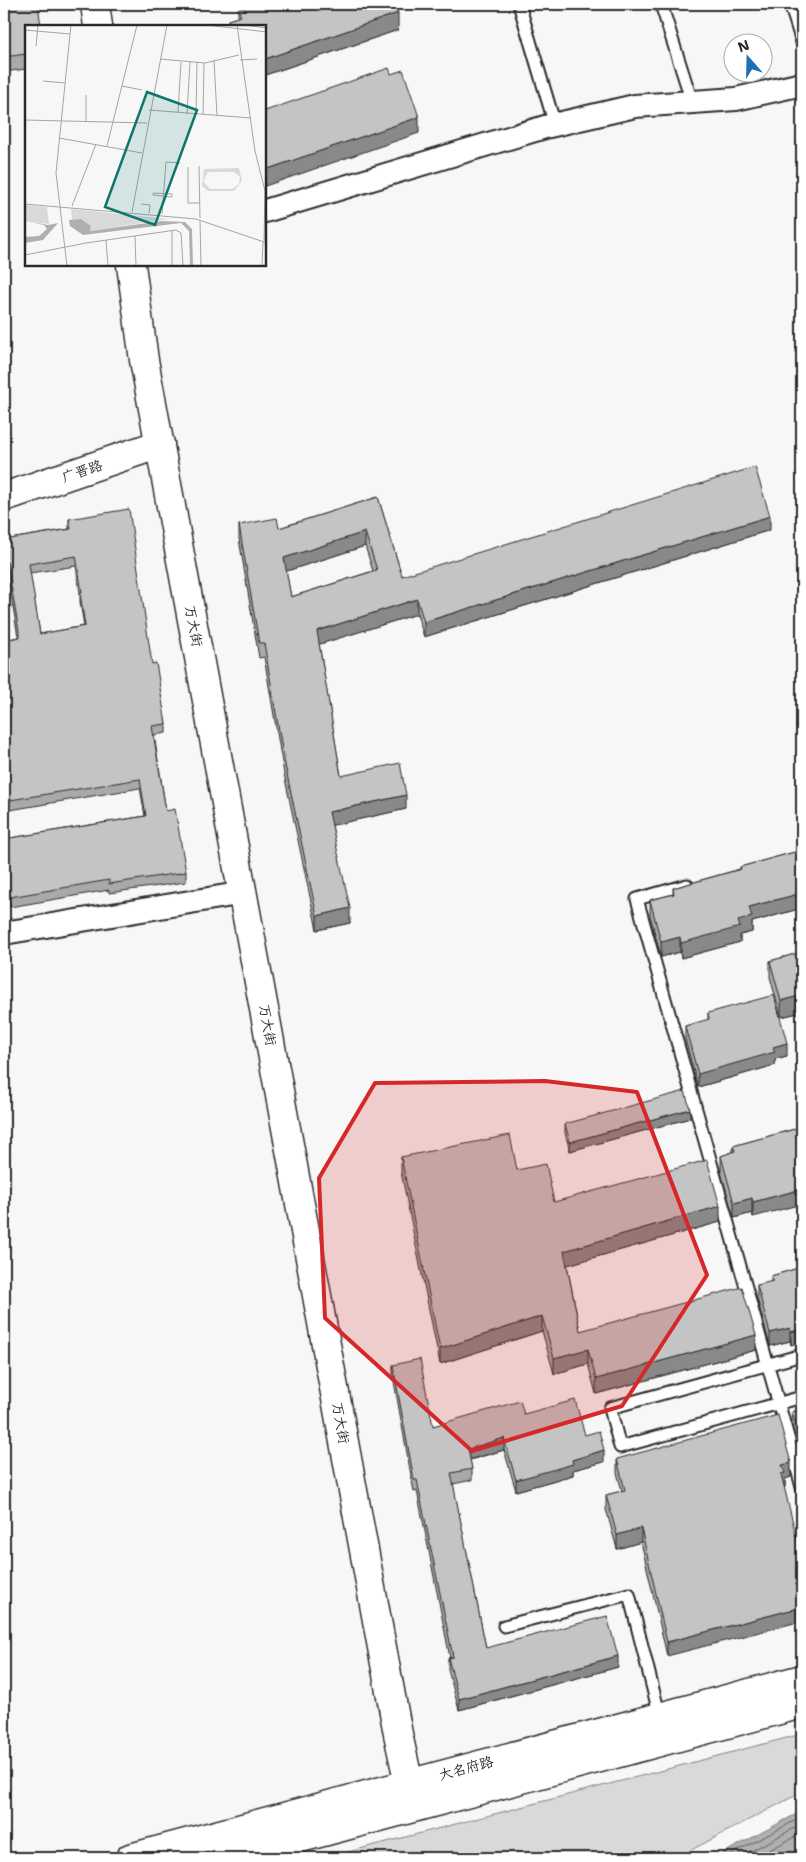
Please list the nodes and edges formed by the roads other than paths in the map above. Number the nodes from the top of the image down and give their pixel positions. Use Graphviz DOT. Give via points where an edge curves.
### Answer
graph roads {
  1 [pos="95,4"];
  2 [pos="519,4"];
  3 [pos="661,4"];
  4 [pos="790,4"];
  5 [pos="98,25"];
  6 [pos="802,42"];
  7 [pos="802,84"];
  8 [pos="692,102"];
  9 [pos="555,125"];
  10 [pos="266,211"];
  11 [pos="131,266"];
  12 [pos="160,444"];
  13 [pos="4,497"];
  14 [pos="701,881"];
  15 [pos="244,893"];
  16 [pos="4,933"];
  17 [pos="802,1355"];
  18 [pos="769,1364"];
  19 [pos="802,1397"];
  20 [pos="780,1403"];
  21 [pos="802,1486"];
  22 [pos="504,1626"];
  23 [pos="802,1679"];
  24 [pos="802,1704"];
  25 [pos="660,1717"];
  26 [pos="409,1784"];
  27 [pos="130,1858"];
  28 [pos="226,1858"];
  1 -- 5 [label="street"];
  2 -- 9 [label="lane"];
  3 -- 8 [label="lane"];
  4 -- 6 [label="lane"];
  7 -- 8 [label="street" via="736,99"];
  8 -- 9 [label="street" via="635,106"];
  9 -- 10 [label="street"];
  11 -- 12 [label="street, 万大街"];
  12 -- 13 [label="street, 广晋路"];
  12 -- 15 [label="street, 万大街"];
  14 -- 18 [label="lane" via="637,899"];
  15 -- 16 [label="street"];
  15 -- 26 [label="street, 万大街"];
  17 -- 18 [label="lane"];
  18 -- 20 [label="lane"];
  18 -- 20 [label="lane" via="610,1408 620,1447"];
  19 -- 20 [label="lane"];
  20 -- 21 [label="lane"];
  22 -- 25 [label="lane" via="629,1594"];
  23 -- 25 [label="street, 大名府路"];
  24 -- 28 [label="street, 大名府路"];
  25 -- 26 [label="street, 大名府路"];
  26 -- 27 [label="street, 大名府路"];
}
